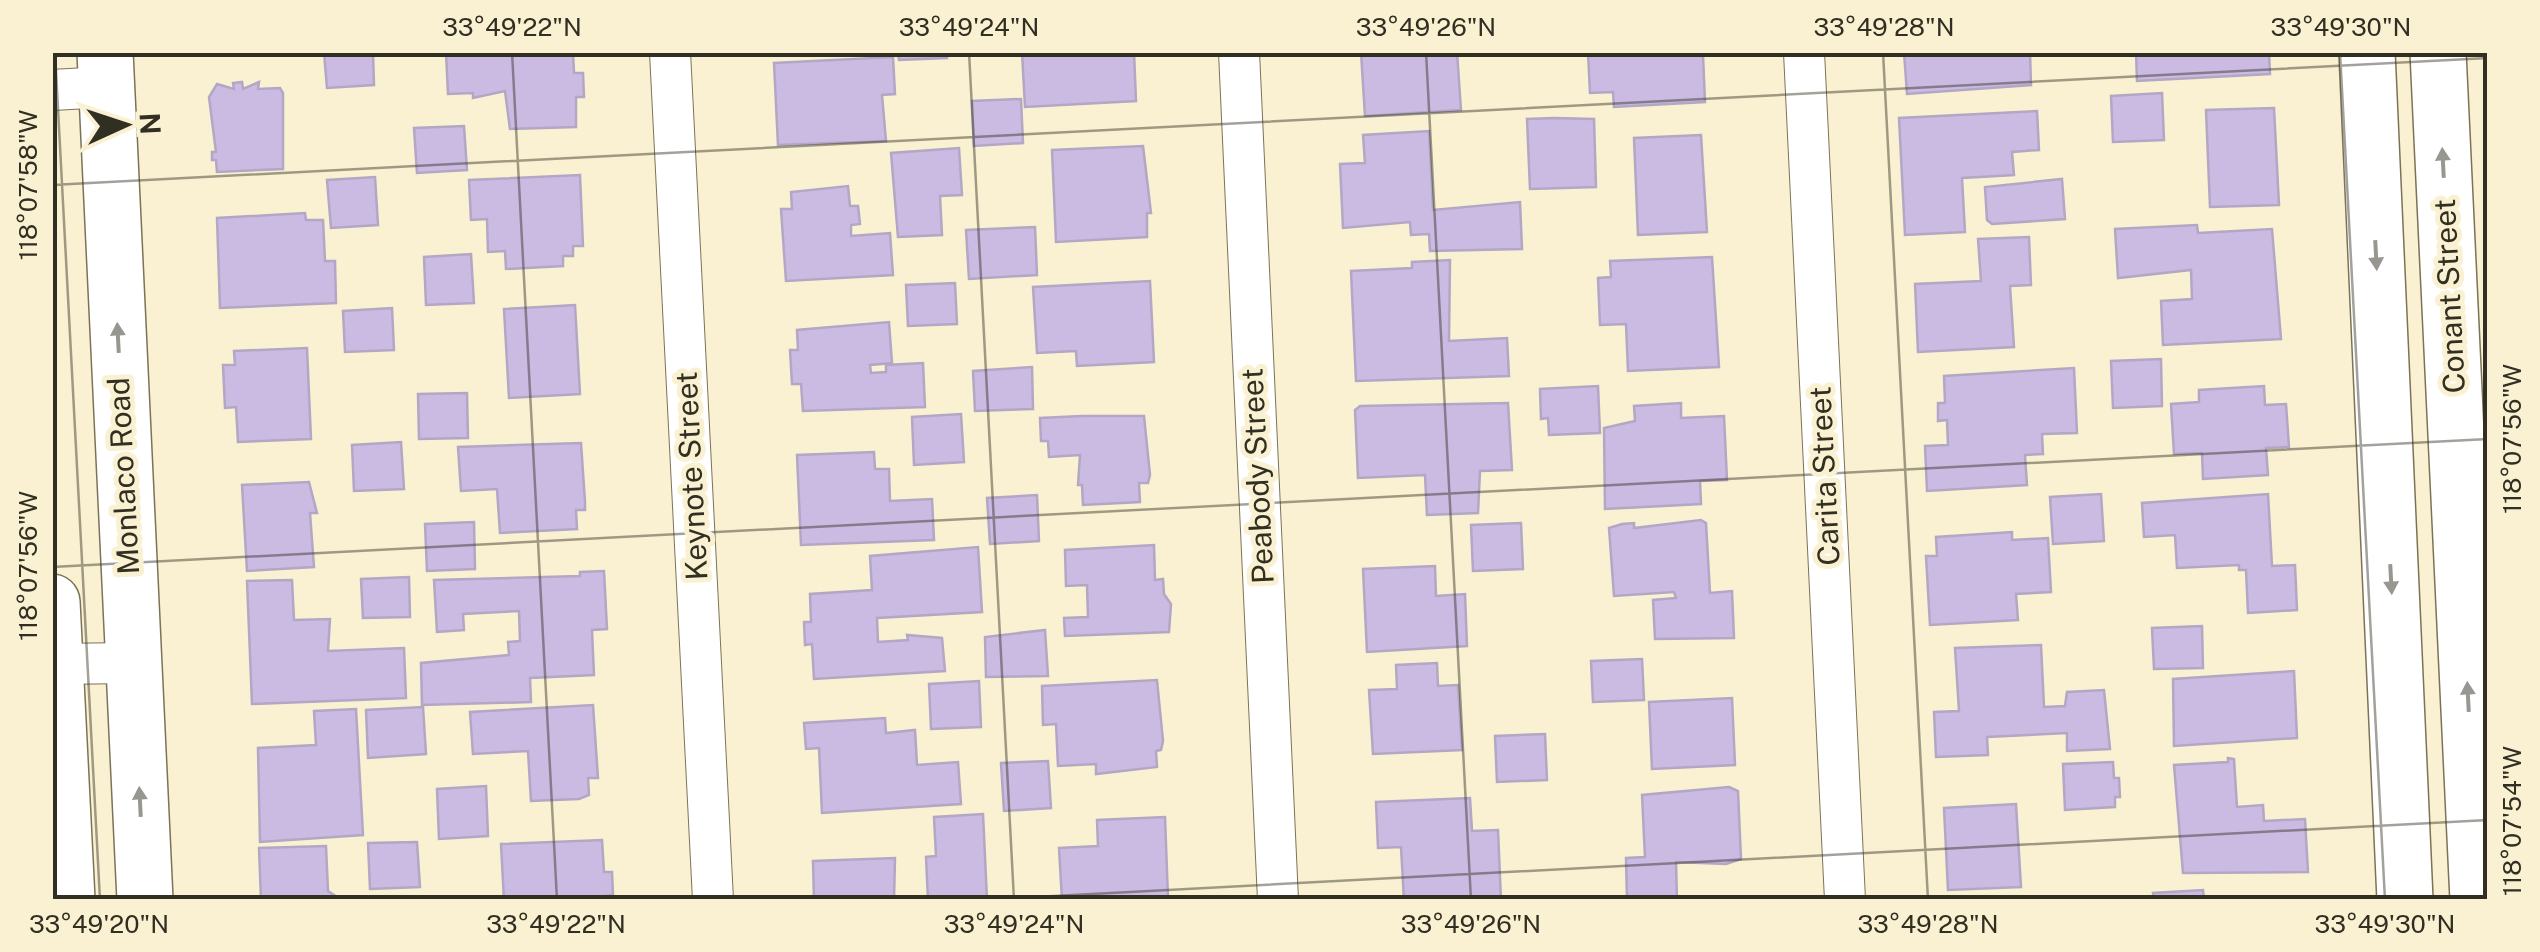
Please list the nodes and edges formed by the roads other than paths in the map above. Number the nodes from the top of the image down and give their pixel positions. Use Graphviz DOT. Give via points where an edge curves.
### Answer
graph roads {
  1 [pos="670,52"];
  2 [pos="1238,52"];
  3 [pos="1804,52"];
  4 [pos="2367,52"];
  5 [pos="2438,52"];
  6 [pos="105,70"];
  7 [pos="52,90"];
  8 [pos="52,602"];
  9 [pos="133,663"];
  10 [pos="54,664"];
  11 [pos="67,900"];
  12 [pos="145,900"];
  13 [pos="714,900"];
  14 [pos="1278,900"];
  15 [pos="1845,900"];
  16 [pos="2405,900"];
  17 [pos="2478,900"];
  1 -- 13 [label="street, Keynote Street"];
  2 -- 14 [label="street, Peabody Street"];
  3 -- 15 [label="street, Carita Street"];
  4 -- 16 [label="street, one-way"];
  17 -- 5 [label="street, Conant Street, one-way"];
  6 -- 7 [label="street"];
  9 -- 6 [label="street, Monlaco Road, one-way"];
  8 -- 10 [label="street"];
  9 -- 10 [label="street"];
  12 -- 9 [label="street, Monlaco Road, one-way"];
  10 -- 11 [label="street"];
}
